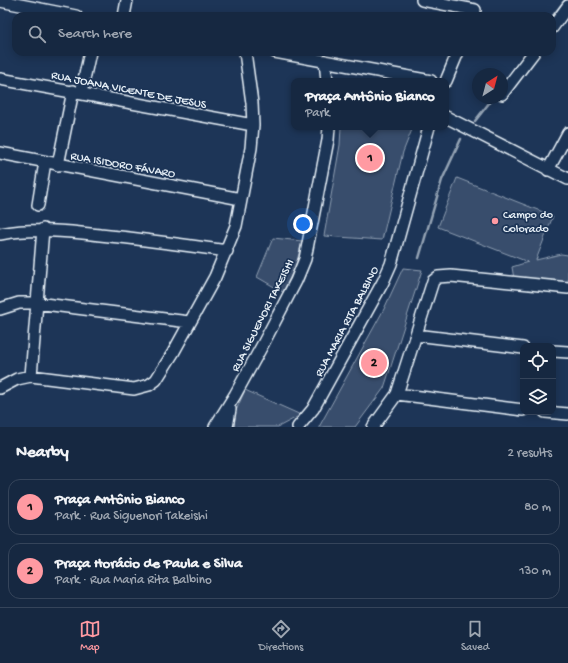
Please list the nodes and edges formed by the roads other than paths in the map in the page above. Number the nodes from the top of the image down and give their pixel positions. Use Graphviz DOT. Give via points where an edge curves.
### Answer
graph roads {
  1 [pos="127,0"];
  2 [pos="422,0"];
  3 [pos="0,1"];
  4 [pos="568,6"];
  5 [pos="475,9"];
  6 [pos="56,12"];
  7 [pos="125,12"];
  8 [pos="556,22"];
  9 [pos="89,56"];
  10 [pos="246,56"];
  11 [pos="297,56"];
  12 [pos="456,56"];
  13 [pos="531,56"];
  14 [pos="325,61"];
  15 [pos="327,78"];
  16 [pos="415,78"];
  17 [pos="447,78"];
  18 [pos="0,79"];
  19 [pos="508,86"];
  20 [pos="77,92"];
  21 [pos="449,119"];
  22 [pos="253,125"];
  23 [pos="329,130"];
  24 [pos="428,130"];
  25 [pos="568,133"];
  26 [pos="0,153"];
  27 [pos="45,162"];
  28 [pos="58,165"];
  29 [pos="548,170"];
  30 [pos="568,179"];
  31 [pos="241,199"];
  32 [pos="38,205"];
  33 [pos="43,229"];
  34 [pos="0,234"];
  35 [pos="227,251"];
  36 [pos="568,288"];
  37 [pos="36,303"];
  38 [pos="0,309"];
  39 [pos="189,322"];
  40 [pos="416,335"];
  41 [pos="520,348"];
  42 [pos="556,351"];
  43 [pos="568,352"];
  44 [pos="31,376"];
  45 [pos="0,388"];
  46 [pos="397,394"];
  47 [pos="235,395"];
  48 [pos="520,410"];
  49 [pos="556,413"];
  50 [pos="568,414"];
  51 [pos="215,427"];
  52 [pos="227,427"];
  53 [pos="298,427"];
  54 [pos="373,427"];
  1 -- 7 [label="street"];
  2 -- 5 [label="street"];
  3 -- 6 [label="street"];
  4 -- 8 [label="street"];
  9 -- 20 [label="street"];
  10 -- 22 [label="street"];
  11 -- 14 [label="street"];
  12 -- 17 [label="street"];
  13 -- 19 [label="street"];
  14 -- 15 [label="street"];
  14 -- 16 [label="street"];
  18 -- 20 [label="street, RUA JOANA VICENTE DE JESUS"];
  20 -- 22 [label="street, RUA JOANA VICENTE DE JESUS"];
  20 -- 28 [label="street"];
  21 -- 29 [label="street"];
  22 -- 31 [label="street"];
  23 -- 47 [label="street, RUA SIGUENORI TAKEISHI" via="305,259 296,281"];
  24 -- 53 [label="street, RUA MARIA RITA BALBINO" via="391,264 314,409"];
  25 -- 29 [label="street"];
  26 -- 27 [label="street, RUA ISIDORO FÁVARO"];
  27 -- 28 [label="street, RUA ISIDORO FÁVARO"];
  27 -- 32 [label="street"];
  28 -- 31 [label="street, RUA ISIDORO FÁVARO"];
  29 -- 30 [label="street"];
  31 -- 35 [label="street" via="236,226"];
  33 -- 34 [label="street"];
  33 -- 35 [label="street" via="147,239"];
  33 -- 37 [label="street"];
  35 -- 39 [label="street"];
  36 -- 40 [label="street" via="438,276 433,281"];
  37 -- 38 [label="street" via="20,303"];
  37 -- 39 [label="street"];
  37 -- 44 [label="street"];
  39 -- 44 [label="street" via="156,380 142,388 120,388"];
  40 -- 41 [label="street"];
  40 -- 46 [label="street"];
  42 -- 43 [label="street"];
  44 -- 45 [label="street" via="17,379"];
  46 -- 48 [label="street"];
  46 -- 54 [label="street"];
  47 -- 51 [label="street, RUA SIGUENORI TAKEISHI"];
  47 -- 52 [label="street, RUA SIGUENORI TAKEISHI"];
  49 -- 50 [label="street"];
}
